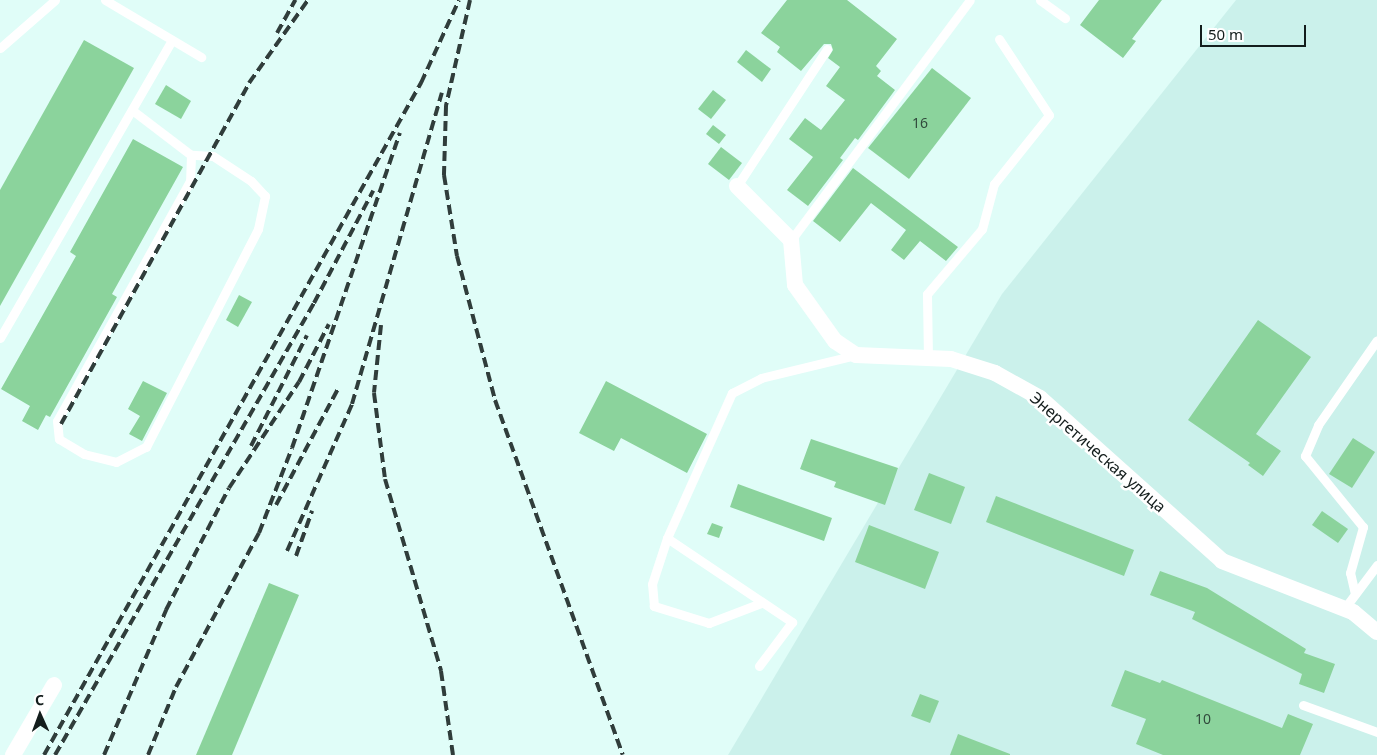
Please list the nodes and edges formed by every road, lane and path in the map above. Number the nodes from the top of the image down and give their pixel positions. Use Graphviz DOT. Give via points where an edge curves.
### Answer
graph roads {
  1 [pos="55,0"];
  2 [pos="106,0"];
  3 [pos="970,0"];
  4 [pos="1040,0"];
  5 [pos="1065,18"];
  6 [pos="999,38"];
  7 [pos="172,40"];
  8 [pos="0,48"];
  9 [pos="827,49"];
  10 [pos="201,57"];
  11 [pos="132,110"];
  12 [pos="191,156"];
  13 [pos="737,186"];
  14 [pos="791,240"];
  15 [pos="0,338"];
  16 [pos="1377,340"];
  17 [pos="856,355"];
  18 [pos="928,359"];
  19 [pos="667,538"];
  20 [pos="1377,564"];
  21 [pos="1355,594"];
  22 [pos="761,603"];
  23 [pos="1344,609"];
  24 [pos="1377,632"];
  25 [pos="759,666"];
  26 [pos="54,685"];
  27 [pos="1303,705"];
  28 [pos="1377,732"];
  29 [pos="13,755"];
  1 -- 8 [label="lane"];
  2 -- 7 [label="lane"];
  3 -- 14 [label="lane"];
  4 -- 5 [label="lane"];
  6 -- 18 [label="lane" via="1049,115 994,184 982,229 927,294"];
  7 -- 10 [label="lane"];
  7 -- 11 [label="lane"];
  9 -- 13 [label="lane"];
  11 -- 12 [label="lane"];
  11 -- 15 [label="lane"];
  12 -- 12 [label="lane" via="190,181 56,421 59,439 84,454 116,462 146,448 258,229 264,196 251,181 213,156"];
  13 -- 14 [label="street"];
  14 -- 17 [label="street" via="795,285 835,340"];
  16 -- 21 [label="lane" via="1318,425 1305,456 1363,528 1350,573"];
  17 -- 18 [label="street, Энергетическая улица"];
  17 -- 19 [label="lane" via="761,378 732,393"];
  18 -- 23 [label="street, Энергетическая улица" via="951,359 995,373 1040,398 1222,561"];
  19 -- 22 [label="lane"];
  19 -- 22 [label="lane" via="652,584 654,606 709,623"];
  20 -- 21 [label="lane"];
  21 -- 23 [label="lane"];
  22 -- 25 [label="lane" via="792,622"];
  23 -- 24 [label="street, Энергетическая улица" via="1353,612"];
  26 -- 29 [label="street"];
  27 -- 28 [label="lane"];
}
